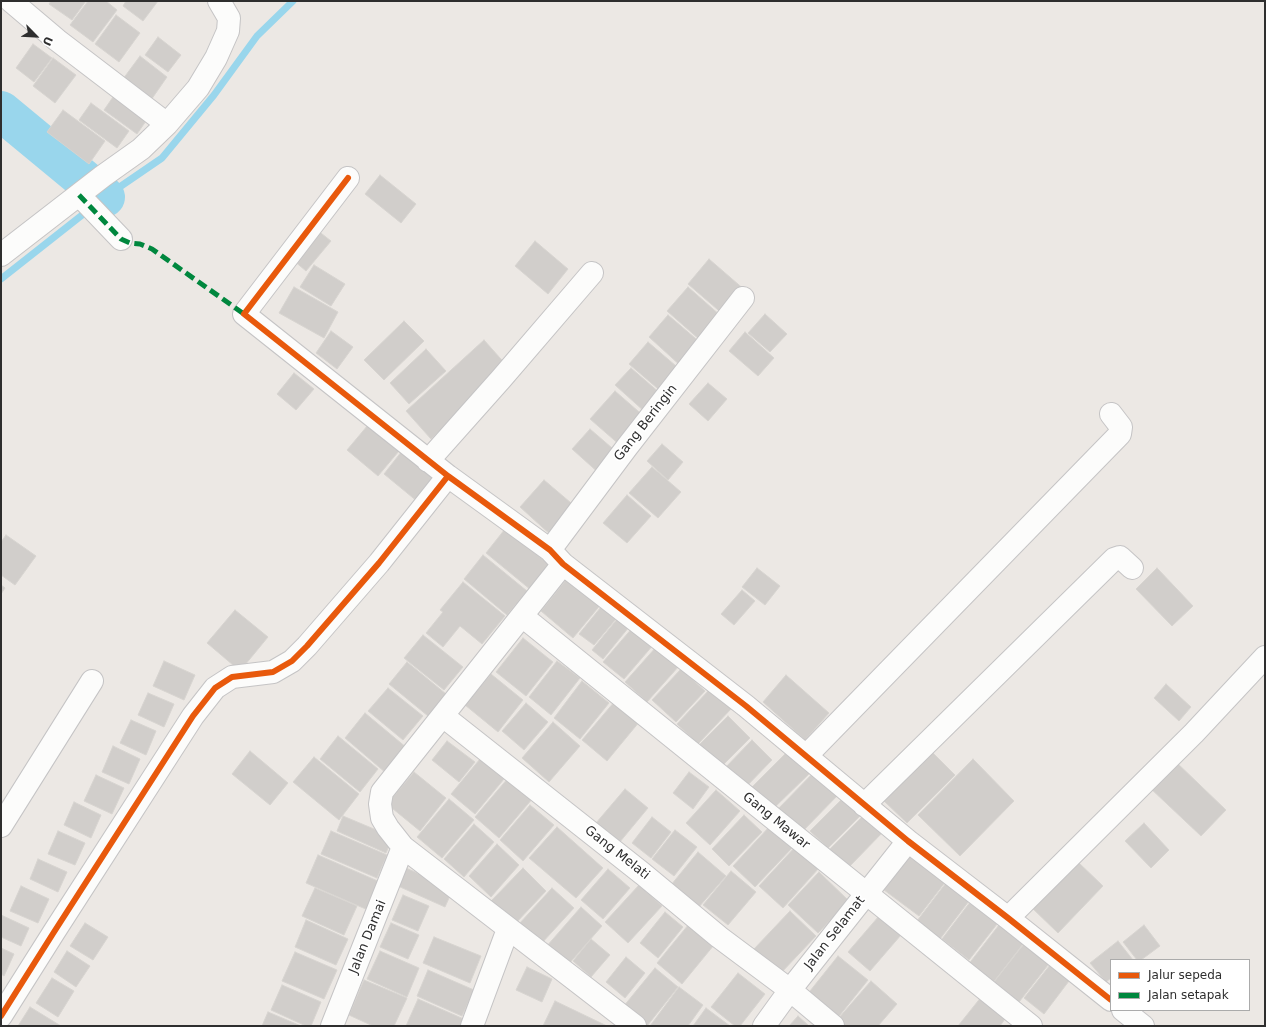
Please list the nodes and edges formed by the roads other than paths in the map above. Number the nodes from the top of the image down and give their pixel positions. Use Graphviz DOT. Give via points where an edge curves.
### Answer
graph roads {
  1 [pos="11,1"];
  2 [pos="219,1"];
  3 [pos="167,124"];
  4 [pos="348,178"];
  5 [pos="83,196"];
  6 [pos="121,239"];
  7 [pos="1,255"];
  8 [pos="592,273"];
  9 [pos="743,298"];
  10 [pos="1111,414"];
  11 [pos="428,461"];
  12 [pos="448,476"];
  13 [pos="556,557"];
  14 [pos="1132,568"];
  15 [pos="522,616"];
  16 [pos="1265,657"];
  17 [pos="92,681"];
  18 [pos="443,716"];
  19 [pos="806,756"];
  20 [pos="864,805"];
  21 [pos="1,826"];
  22 [pos="908,841"];
  23 [pos="403,847"];
  24 [pos="866,893"];
  25 [pos="1008,918"];
  26 [pos="508,929"];
  27 [pos="790,990"];
  28 [pos="1110,999"];
  29 [pos="1124,1011"];
  30 [pos="1,1016"];
  31 [pos="333,1026"];
  32 [pos="472,1026"];
  33 [pos="634,1026"];
  34 [pos="764,1026"];
  35 [pos="833,1026"];
  36 [pos="1031,1026"];
  37 [pos="1143,1026"];
  1 -- 3 [label="street" via="57,40"];
  2 -- 3 [label="street" via="229,18 228,31 198,88"];
  3 -- 5 [label="street" via="141,148 103,176"];
  4 -- 11 [label="street" via="244,314"];
  5 -- 6 [label="street"];
  5 -- 7 [label="street"];
  8 -- 11 [label="street"];
  9 -- 13 [label="street, Gang Beringin" via="627,447"];
  10 -- 19 [label="street" via="1121,427 1120,434"];
  11 -- 12 [label="street"];
  12 -- 13 [label="street"];
  12 -- 30 [label="street" via="379,563 292,661 273,672 232,678 215,688 193,716"];
  13 -- 15 [label="street, Gang Beringin"];
  13 -- 19 [label="street"];
  14 -- 20 [label="street" via="1120,557 1114,558"];
  15 -- 18 [label="street, Gang Beringin"];
  15 -- 24 [label="street, Gang Mawar"];
  16 -- 25 [label="street" via="1194,733"];
  17 -- 21 [label="street"];
  18 -- 23 [label="street, Gang Beringin" via="382,792 382,818"];
  18 -- 27 [label="street, Gang Melati" via="719,937"];
  19 -- 20 [label="street"];
  20 -- 22 [label="street"];
  22 -- 24 [label="street, Jalan Selamat"];
  22 -- 25 [label="street"];
  23 -- 26 [label="street, Gang Beringin"];
  23 -- 31 [label="street, Jalan Damai"];
  24 -- 27 [label="street, Jalan Selamat"];
  24 -- 36 [label="street, Gang Mawar"];
  25 -- 28 [label="street"];
  26 -- 32 [label="street"];
  26 -- 33 [label="street, Gang Beringin"];
  27 -- 34 [label="street, Jalan Selamat"];
  27 -- 35 [label="street, Gang Melati"];
  29 -- 37 [label="street"];
}
